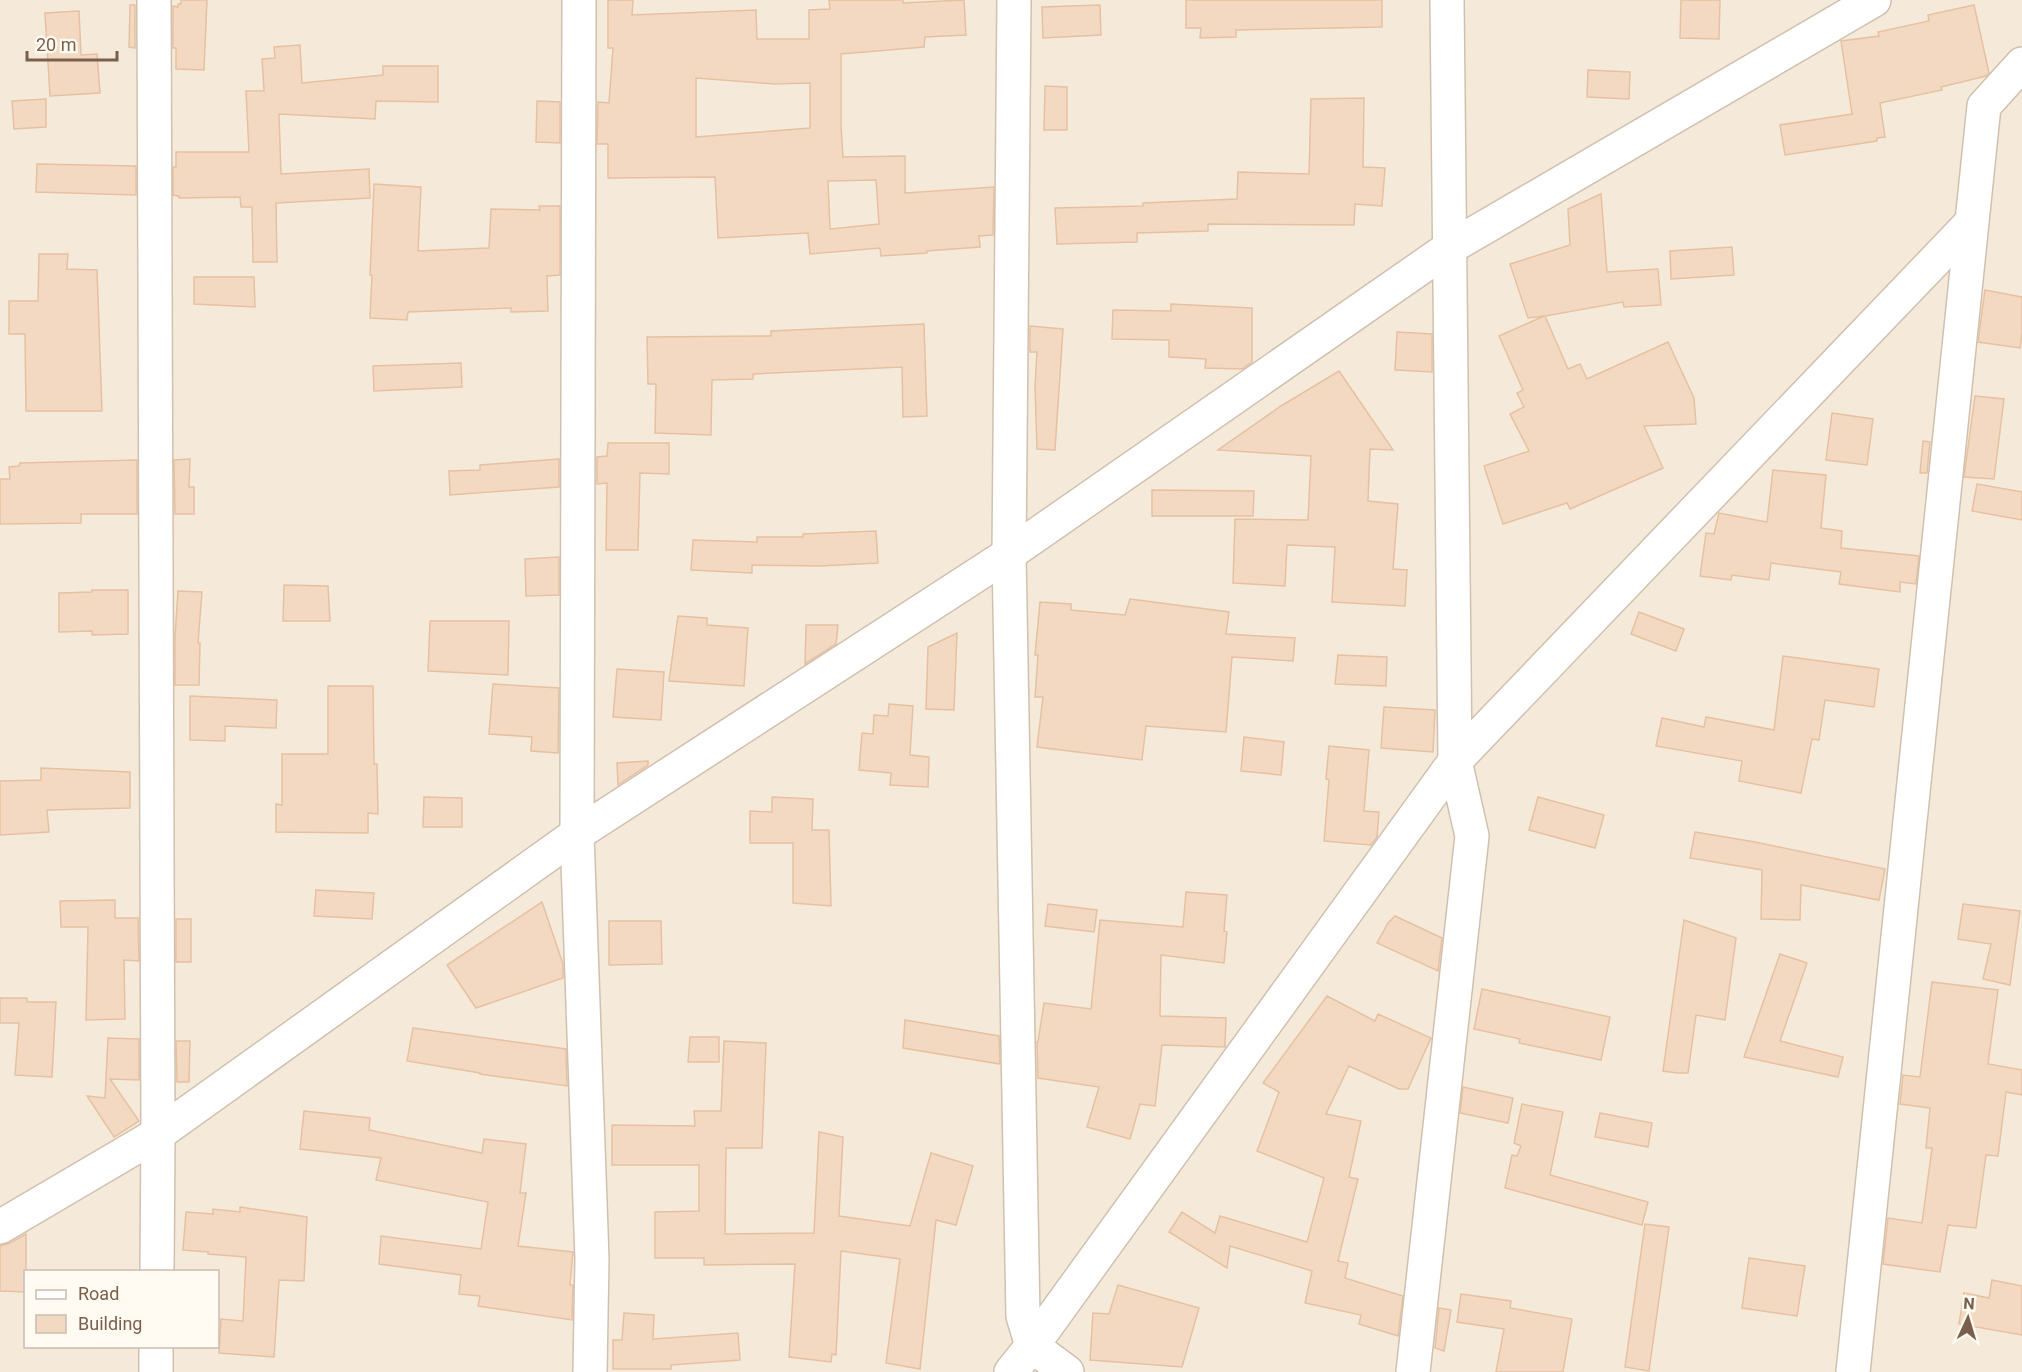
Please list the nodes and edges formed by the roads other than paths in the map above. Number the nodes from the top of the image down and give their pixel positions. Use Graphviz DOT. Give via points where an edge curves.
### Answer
graph roads {
  1 [pos="154,0"];
  2 [pos="579,0"];
  3 [pos="1014,0"];
  4 [pos="1447,0"];
  5 [pos="1874,0"];
  6 [pos="2022,64"];
  7 [pos="1971,223"];
  8 [pos="1449,248"];
  9 [pos="1009,554"];
  10 [pos="1455,761"];
  11 [pos="577,834"];
  12 [pos="158,1134"];
  13 [pos="0,1227"];
  14 [pos="157,1270"];
  15 [pos="1032,1346"];
  16 [pos="156,1348"];
  17 [pos="156,1372"];
  18 [pos="590,1372"];
  19 [pos="1011,1372"];
  20 [pos="1067,1372"];
  21 [pos="1413,1372"];
  22 [pos="1853,1372"];
  1 -- 12 [label="street"];
  2 -- 11 [label="street"];
  3 -- 9 [label="street"];
  4 -- 8 [label="street"];
  5 -- 8 [label="street"];
  6 -- 7 [label="street" via="1984,106"];
  7 -- 10 [label="street"];
  7 -- 22 [label="street"];
  8 -- 9 [label="street"];
  8 -- 10 [label="street"];
  9 -- 11 [label="street"];
  9 -- 15 [label="street" via="1023,1316"];
  10 -- 15 [label="street"];
  10 -- 21 [label="street" via="1472,836"];
  11 -- 12 [label="street"];
  11 -- 18 [label="street" via="592,1259"];
  12 -- 13 [label="street"];
  12 -- 14 [label="street"];
  15 -- 19 [label="street"];
  15 -- 20 [label="street"];
  16 -- 17 [label="street"];
}
